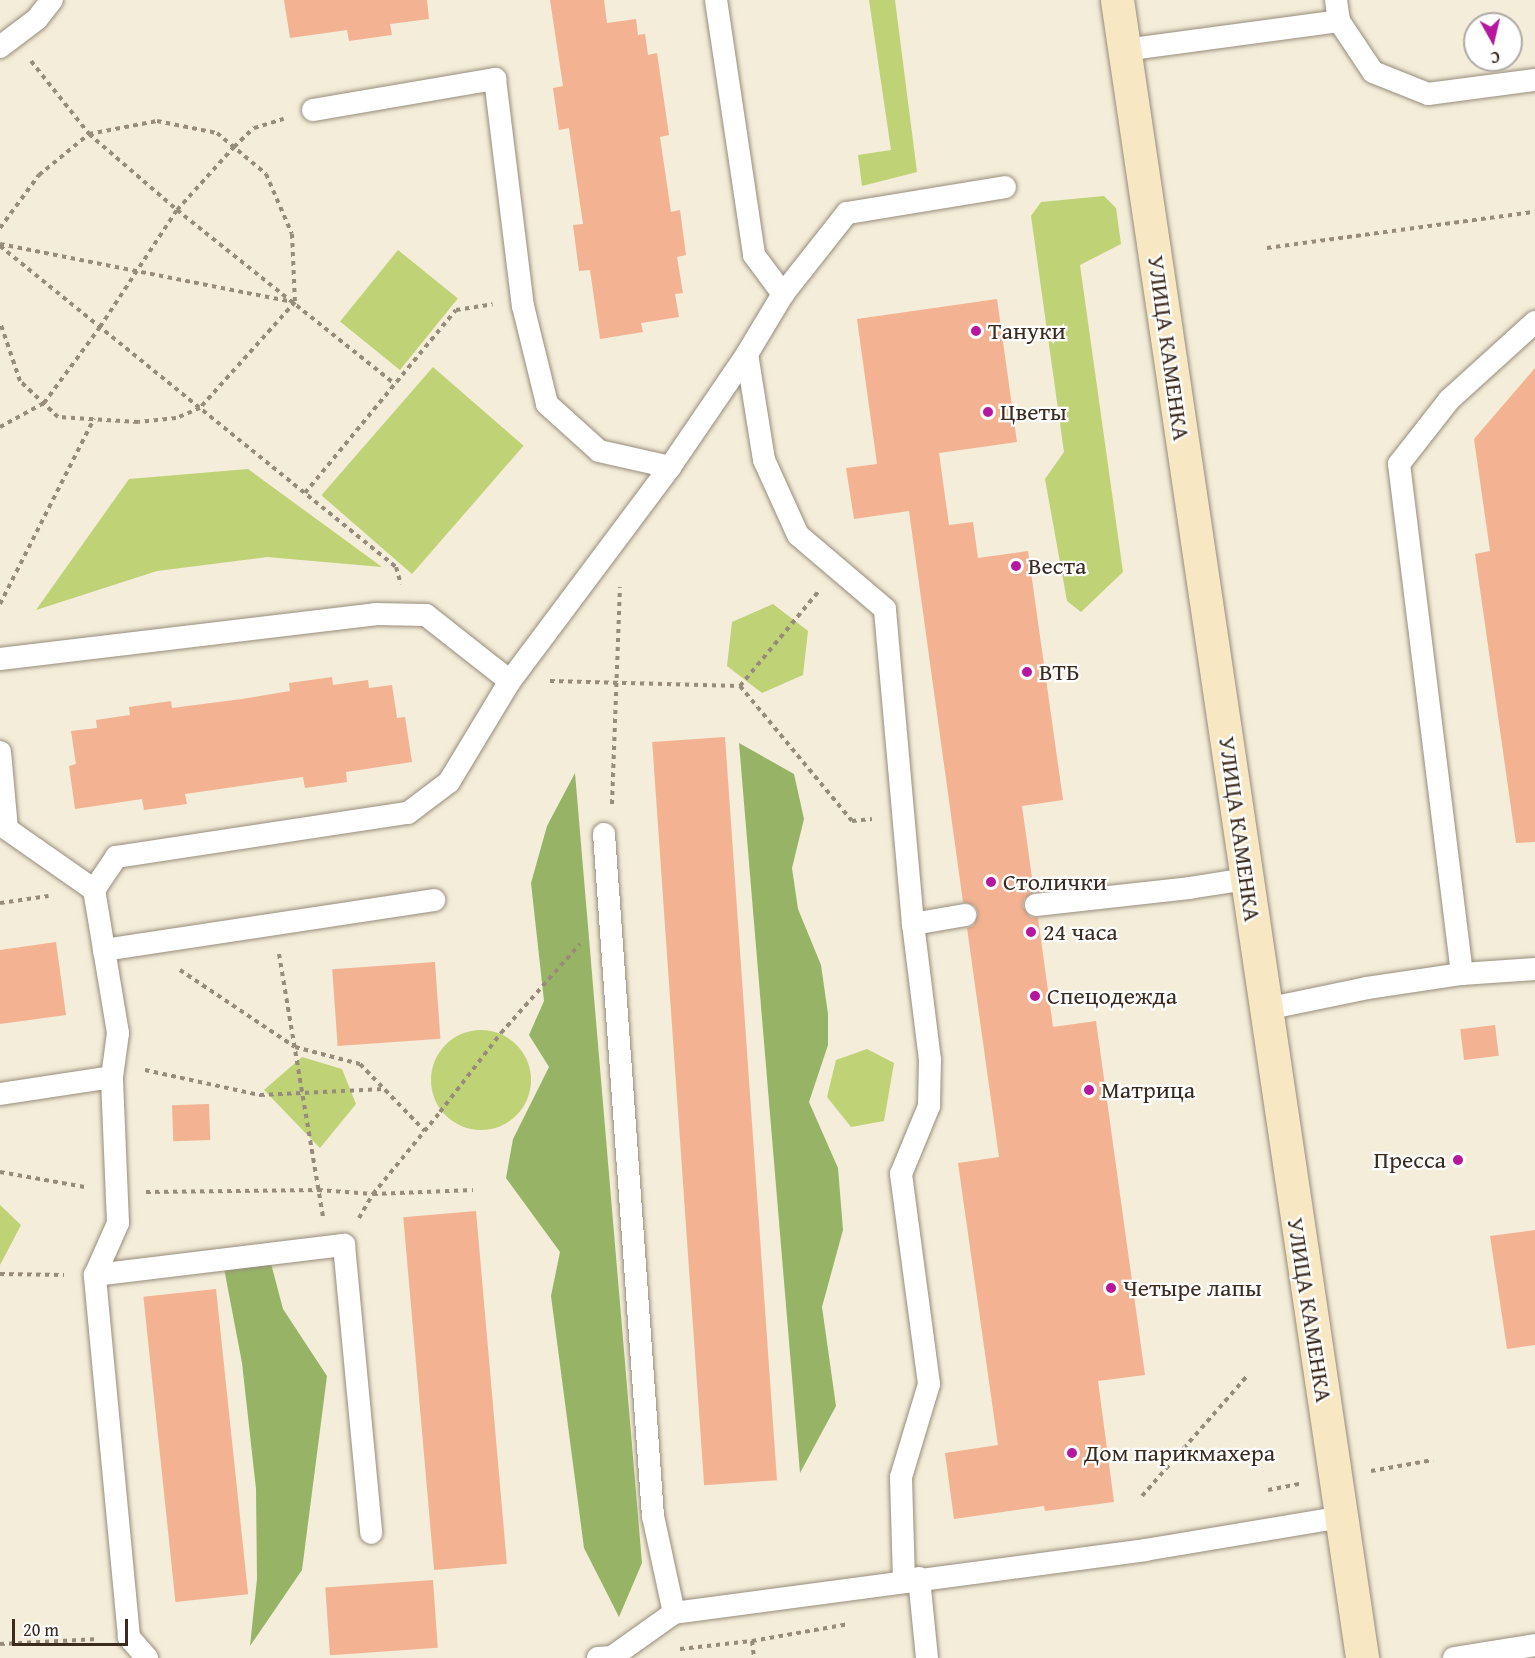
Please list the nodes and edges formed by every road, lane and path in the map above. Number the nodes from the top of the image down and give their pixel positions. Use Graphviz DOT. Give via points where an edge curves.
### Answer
graph roads {
  1 [pos="52,0"];
  2 [pos="716,0"];
  3 [pos="1117,0"];
  4 [pos="1337,10"];
  5 [pos="6,42"];
  6 [pos="1125,50"];
  7 [pos="1535,80"];
  8 [pos="313,110"];
  9 [pos="88,134"];
  10 [pos="234,147"];
  11 [pos="1005,187"];
  12 [pos="177,210"];
  13 [pos="1535,212"];
  14 [pos="0,228"];
  15 [pos="0,245"];
  16 [pos="1267,248"];
  17 [pos="138,270"];
  18 [pos="783,294"];
  19 [pos="522,300"];
  20 [pos="295,302"];
  21 [pos="0,322"];
  22 [pos="1535,322"];
  23 [pos="100,327"];
  24 [pos="747,354"];
  25 [pos="395,384"];
  26 [pos="44,404"];
  27 [pos="200,408"];
  28 [pos="94,419"];
  29 [pos="0,427"];
  30 [pos="670,466"];
  31 [pos="305,493"];
  32 [pos="621,532"];
  33 [pos="837,569"];
  34 [pos="0,604"];
  35 [pos="408,614"];
  36 [pos="0,659"];
  37 [pos="510,681"];
  38 [pos="618,681"];
  39 [pos="740,686"];
  40 [pos="0,752"];
  41 [pos="904,816"];
  42 [pos="604,834"];
  43 [pos="1247,879"];
  44 [pos="94,890"];
  45 [pos="434,900"];
  46 [pos="1036,905"];
  47 [pos="610,911"];
  48 [pos="965,915"];
  49 [pos="273,924"];
  50 [pos="914,924"];
  51 [pos="141,944"];
  52 [pos="104,950"];
  53 [pos="1535,969"];
  54 [pos="1462,974"];
  55 [pos="1266,1009"];
  56 [pos="295,1047"];
  57 [pos="112,1077"];
  58 [pos="385,1089"];
  59 [pos="0,1094"];
  60 [pos="303,1094"];
  61 [pos="425,1131"];
  62 [pos="0,1172"];
  63 [pos="318,1190"];
  64 [pos="473,1190"];
  65 [pos="117,1192"];
  66 [pos="373,1194"];
  67 [pos="344,1245"];
  68 [pos="0,1274"];
  69 [pos="95,1275"];
  70 [pos="1248,1375"];
  71 [pos="1142,1496"];
  72 [pos="1342,1517"];
  73 [pos="370,1533"];
  74 [pos="911,1579"];
  75 [pos="674,1613"];
  76 [pos="854,1623"];
  77 [pos="129,1637"];
  78 [pos="752,1641"];
  79 [pos="0,1644"];
  80 [pos="1535,1645"];
  81 [pos="670,1650"];
  82 [pos="147,1658"];
  83 [pos="598,1658"];
  84 [pos="754,1658"];
  85 [pos="927,1658"];
  86 [pos="1362,1658"];
  87 [pos="1454,1658"];
  1 -- 5 [label="lane" via="37,19"];
  2 -- 18 [label="lane" via="754,255"];
  3 -- 6 [label="main road, УЛИЦА КАМЕНКА"];
  4 -- 6 [label="lane"];
  4 -- 7 [label="lane" via="1373,72 1428,94"];
  5 -- 9 [label="path"];
  6 -- 43 [label="main road, УЛИЦА КАМЕНКА"];
  8 -- 10 [label="path" via="254,128"];
  8 -- 19 [label="lane" via="495,79"];
  9 -- 10 [label="path" via="156,121 217,133"];
  9 -- 12 [label="path"];
  9 -- 14 [label="path" via="39,175"];
  10 -- 12 [label="path"];
  10 -- 20 [label="path" via="266,174 292,234"];
  11 -- 18 [label="lane" via="846,213"];
  12 -- 17 [label="path"];
  12 -- 20 [label="path"];
  13 -- 16 [label="path"];
  15 -- 17 [label="path"];
  15 -- 23 [label="path"];
  17 -- 20 [label="path"];
  17 -- 23 [label="path"];
  18 -- 24 [label="lane"];
  19 -- 25 [label="path" via="456,310"];
  19 -- 30 [label="lane" via="547,404 599,451"];
  20 -- 25 [label="path"];
  20 -- 27 [label="path"];
  21 -- 26 [label="path" via="20,381"];
  22 -- 54 [label="lane" via="1449,400 1399,464"];
  23 -- 26 [label="path"];
  23 -- 27 [label="path"];
  24 -- 30 [label="lane"];
  24 -- 33 [label="lane" via="764,460 798,535"];
  25 -- 31 [label="path"];
  26 -- 28 [label="path" via="58,417"];
  26 -- 29 [label="path"];
  27 -- 28 [label="path" via="176,418 138,422"];
  27 -- 31 [label="path"];
  28 -- 34 [label="path"];
  30 -- 32 [label="lane"];
  31 -- 35 [label="path" via="396,567"];
  32 -- 37 [label="lane"];
  32 -- 38 [label="path"];
  33 -- 39 [label="path"];
  33 -- 41 [label="lane" via="885,609"];
  35 -- 36 [label="lane" via="375,614"];
  35 -- 37 [label="lane" via="426,615"];
  37 -- 38 [label="path"];
  37 -- 44 [label="lane" via="449,782 408,813 116,857"];
  38 -- 39 [label="path"];
  38 -- 42 [label="path" via="611,811"];
  39 -- 41 [label="path" via="852,821"];
  40 -- 44 [label="lane" via="7,829"];
  41 -- 50 [label="lane"];
  42 -- 47 [label="lane"];
  43 -- 46 [label="lane"];
  43 -- 55 [label="main road, УЛИЦА КАМЕНКА"];
  44 -- 52 [label="lane"];
  45 -- 49 [label="lane"];
  47 -- 61 [label="path" via="501,1033"];
  47 -- 75 [label="lane" via="653,1516"];
  48 -- 50 [label="lane"];
  49 -- 51 [label="lane"];
  49 -- 56 [label="path"];
  50 -- 74 [label="lane" via="930,1060 929,1106 900,1174 929,1384 901,1477"];
  51 -- 52 [label="lane"];
  51 -- 56 [label="path"];
  52 -- 57 [label="lane" via="118,1033"];
  53 -- 54 [label="lane"];
  54 -- 55 [label="lane"];
  55 -- 72 [label="main road, УЛИЦА КАМЕНКА"];
  56 -- 58 [label="path" via="360,1064"];
  56 -- 60 [label="path"];
  57 -- 59 [label="lane"];
  57 -- 60 [label="path" via="139,1069 260,1095"];
  57 -- 65 [label="lane"];
  58 -- 60 [label="path"];
  58 -- 61 [label="path"];
  60 -- 63 [label="path"];
  61 -- 66 [label="path"];
  62 -- 65 [label="path"];
  63 -- 65 [label="path"];
  63 -- 66 [label="path"];
  63 -- 67 [label="path" via="327,1234"];
  64 -- 66 [label="path"];
  65 -- 69 [label="lane" via="118,1224"];
  66 -- 67 [label="path"];
  67 -- 69 [label="lane"];
  67 -- 73 [label="lane"];
  68 -- 69 [label="path"];
  69 -- 77 [label="lane"];
  70 -- 71 [label="path"];
  72 -- 74 [label="lane" via="1145,1550"];
  72 -- 86 [label="main road, УЛИЦА КАМЕНКА"];
  74 -- 75 [label="lane"];
  74 -- 85 [label="lane"];
  75 -- 83 [label="lane" via="612,1657"];
  76 -- 78 [label="path"];
  77 -- 79 [label="path"];
  77 -- 82 [label="lane"];
  78 -- 81 [label="path"];
  78 -- 84 [label="path"];
  80 -- 87 [label="lane"];
}
